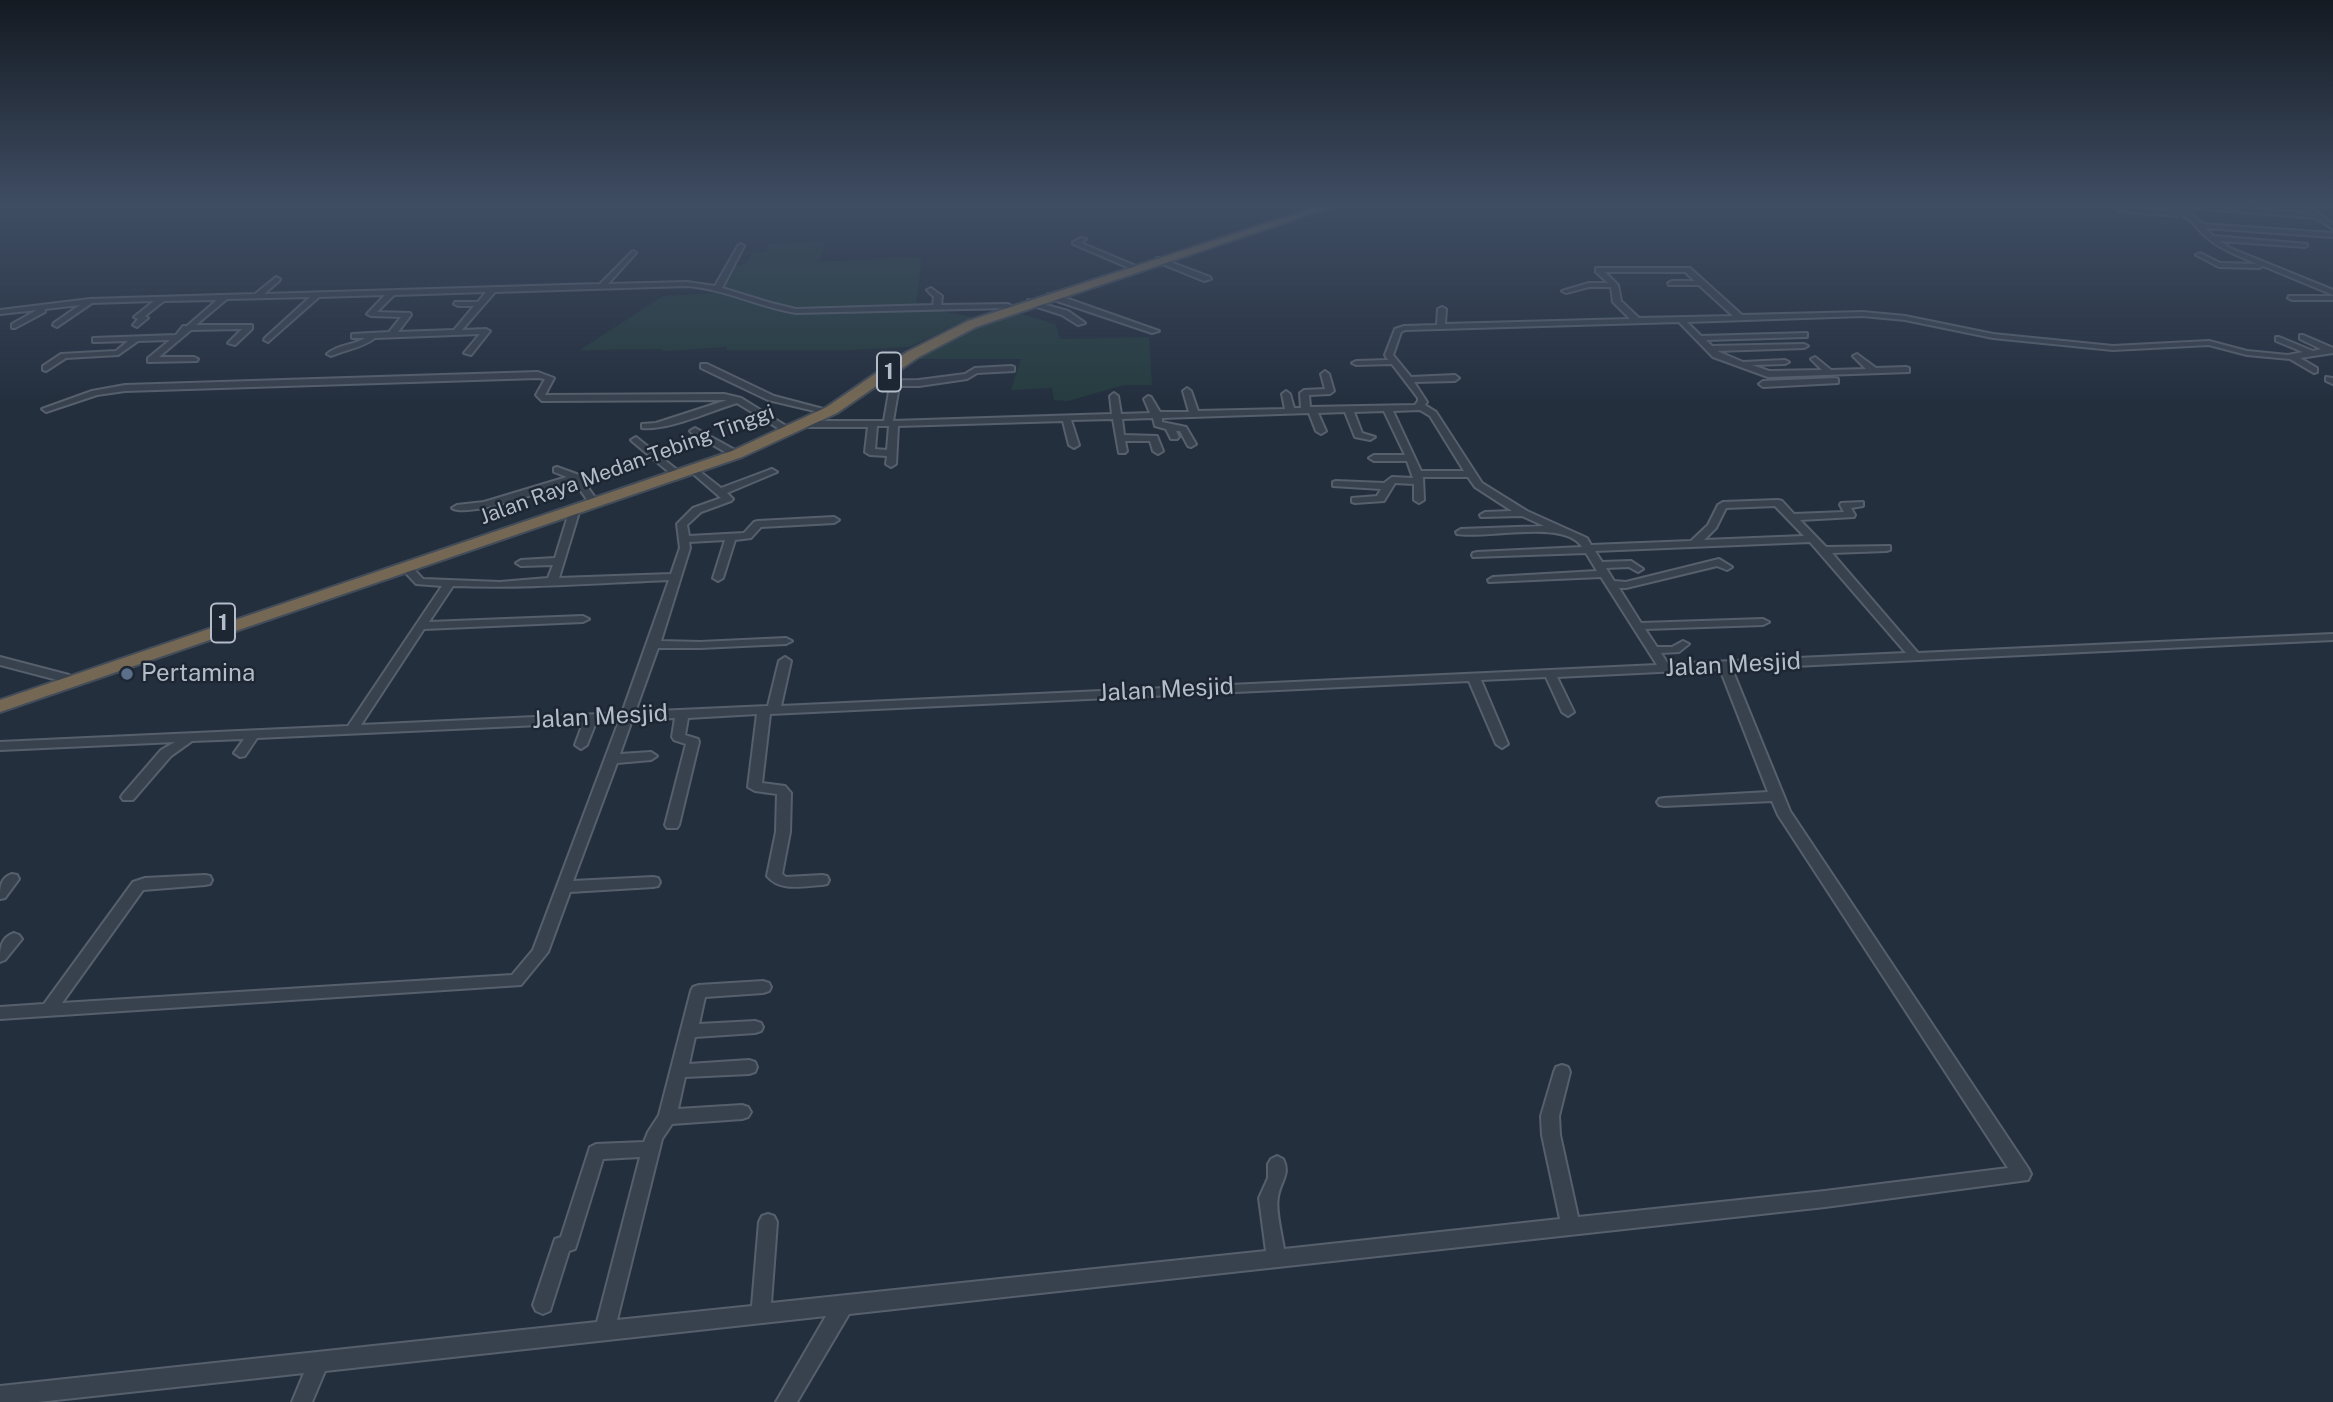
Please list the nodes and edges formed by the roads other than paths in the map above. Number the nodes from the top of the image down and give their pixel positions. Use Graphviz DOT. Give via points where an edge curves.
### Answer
graph roads {
  1 [pos="617,270"];
  2 [pos="727,270"];
  3 [pos="1118,270"];
  4 [pos="1128,270"];
  5 [pos="1186,270"];
  6 [pos="1599,270"];
  7 [pos="1632,270"];
  8 [pos="1683,270"];
  9 [pos="1688,270"];
  10 [pos="2275,270"];
  11 [pos="1677,271"];
  12 [pos="276,279"];
  13 [pos="1207,279"];
  14 [pos="1699,283"];
  15 [pos="1614,285"];
  16 [pos="602,286"];
  17 [pos="493,289"];
  18 [pos="717,289"];
  19 [pos="931,290"];
  20 [pos="1566,291"];
  21 [pos="392,292"];
  22 [pos="318,294"];
  23 [pos="257,296"];
  24 [pos="1051,296"];
  25 [pos="225,297"];
  26 [pos="2333,297"];
  27 [pos="2292,298"];
  28 [pos="2320,298"];
  29 [pos="162,299"];
  30 [pos="91,301"];
  31 [pos="1031,302"];
  32 [pos="458,304"];
  33 [pos="481,304"];
  34 [pos="48,306"];
  35 [pos="1008,306"];
  36 [pos="937,307"];
  37 [pos="1442,309"];
  38 [pos="0,312"];
  39 [pos="1741,318"];
  40 [pos="1681,320"];
  41 [pos="1637,321"];
  42 [pos="1082,323"];
  43 [pos="57,325"];
  44 [pos="137,325"];
  45 [pos="15,326"];
  46 [pos="1441,327"];
  47 [pos="186,328"];
  48 [pos="1155,331"];
  49 [pos="456,332"];
  50 [pos="392,334"];
  51 [pos="373,335"];
  52 [pos="1804,335"];
  53 [pos="355,336"];
  54 [pos="176,337"];
  55 [pos="2303,337"];
  56 [pos="137,338"];
  57 [pos="1699,338"];
  58 [pos="2279,339"];
  59 [pos="96,340"];
  60 [pos="268,340"];
  61 [pos="232,343"];
  62 [pos="1804,346"];
  63 [pos="1708,349"];
  64 [pos="2331,352"];
  65 [pos="468,353"];
  66 [pos="107,354"];
  67 [pos="331,354"];
  68 [pos="2312,354"];
  69 [pos="1857,356"];
  70 [pos="2291,356"];
  71 [pos="1391,358"];
  72 [pos="194,359"];
  73 [pos="1355,359"];
  74 [pos="1815,359"];
  75 [pos="1785,362"];
  76 [pos="1740,363"];
  77 [pos="704,366"];
  78 [pos="91,367"];
  79 [pos="46,368"];
  80 [pos="1011,369"];
  81 [pos="1873,370"];
  82 [pos="1906,370"];
  83 [pos="2314,370"];
  84 [pos="1814,372"];
  85 [pos="1829,372"];
  86 [pos="1796,373"];
  87 [pos="1325,374"];
  88 [pos="1768,374"];
  89 [pos="1744,375"];
  90 [pos="1455,378"];
  91 [pos="1409,380"];
  92 [pos="1824,382"];
  93 [pos="1835,382"];
  94 [pos="875,383"];
  95 [pos="895,383"];
  96 [pos="1807,383"];
  97 [pos="1763,384"];
  98 [pos="1187,391"];
  99 [pos="1818,392"];
  100 [pos="1286,394"];
  101 [pos="1114,396"];
  102 [pos="1149,399"];
  103 [pos="738,400"];
  104 [pos="1418,406"];
  105 [pos="1387,407"];
  106 [pos="1348,408"];
  107 [pos="1309,409"];
  108 [pos="51,410"];
  109 [pos="823,410"];
  110 [pos="1290,410"];
  111 [pos="1194,412"];
  112 [pos="1156,414"];
  113 [pos="1116,415"];
  114 [pos="1066,417"];
  115 [pos="806,424"];
  116 [pos="873,424"];
  117 [pos="891,424"];
  118 [pos="645,426"];
  119 [pos="695,430"];
  120 [pos="787,430"];
  121 [pos="1321,431"];
  122 [pos="1172,432"];
  123 [pos="1370,437"];
  124 [pos="1120,438"];
  125 [pos="636,440"];
  126 [pos="1191,444"];
  127 [pos="1074,445"];
  128 [pos="730,451"];
  129 [pos="1122,451"];
  130 [pos="1158,451"];
  131 [pos="1374,458"];
  132 [pos="1410,458"];
  133 [pos="891,459"];
  134 [pos="692,469"];
  135 [pos="558,470"];
  136 [pos="673,471"];
  137 [pos="772,472"];
  138 [pos="1469,474"];
  139 [pos="576,477"];
  140 [pos="1417,477"];
  141 [pos="1336,484"];
  142 [pos="1387,486"];
  143 [pos="721,492"];
  144 [pos="591,499"];
  145 [pos="1419,499"];
  146 [pos="1355,500"];
  147 [pos="1859,504"];
  148 [pos="457,508"];
  149 [pos="575,509"];
  150 [pos="1523,513"];
  151 [pos="1485,515"];
  152 [pos="1793,517"];
  153 [pos="834,520"];
  154 [pos="1560,529"];
  155 [pos="1461,532"];
  156 [pos="731,536"];
  157 [pos="1810,538"];
  158 [pos="684,539"];
  159 [pos="1694,544"];
  160 [pos="1886,548"];
  161 [pos="1590,549"];
  162 [pos="449,550"];
  163 [pos="1823,550"];
  164 [pos="1477,555"];
  165 [pos="560,561"];
  166 [pos="521,563"];
  167 [pos="1727,567"];
  168 [pos="407,568"];
  169 [pos="1638,569"];
  170 [pos="1605,574"];
  171 [pos="675,577"];
  172 [pos="718,578"];
  173 [pos="1493,580"];
  174 [pos="553,581"];
  175 [pos="449,584"];
  176 [pos="583,619"];
  177 [pos="1763,622"];
  178 [pos="421,626"];
  179 [pos="1639,626"];
  180 [pos="2333,637"];
  181 [pos="786,641"];
  182 [pos="654,644"];
  183 [pos="1683,644"];
  184 [pos="1654,650"];
  185 [pos="1914,656"];
  186 [pos="0,661"];
  187 [pos="785,661"];
  188 [pos="1725,666"];
  189 [pos="1665,669"];
  190 [pos="1550,674"];
  191 [pos="1473,677"];
  192 [pos="65,678"];
  193 [pos="0,699"];
  194 [pos="0,706"];
  195 [pos="769,709"];
  196 [pos="1568,712"];
  197 [pos="682,713"];
  198 [pos="628,716"];
  199 [pos="591,718"];
  200 [pos="352,729"];
  201 [pos="254,733"];
  202 [pos="192,738"];
  203 [pos="1502,744"];
  204 [pos="581,745"];
  205 [pos="0,746"];
  206 [pos="240,753"];
  207 [pos="651,756"];
  208 [pos="613,758"];
  209 [pos="1777,796"];
  210 [pos="128,797"];
  211 [pos="1664,802"];
  212 [pos="673,825"];
  213 [pos="12,879"];
  214 [pos="205,880"];
  215 [pos="822,880"];
  216 [pos="653,881"];
  217 [pos="565,887"];
  218 [pos="0,894"];
  219 [pos="14,939"];
  220 [pos="0,956"];
  221 [pos="763,988"];
  222 [pos="48,1011"];
  223 [pos="0,1013"];
  224 [pos="755,1027"];
  225 [pos="689,1031"];
  226 [pos="749,1067"];
  227 [pos="679,1071"];
  228 [pos="1562,1072"];
  229 [pos="742,1112"];
  230 [pos="667,1117"];
  231 [pos="650,1149"];
  232 [pos="1277,1164"];
  233 [pos="768,1222"];
  234 [pos="1571,1227"];
  235 [pos="1276,1258"];
  236 [pos="543,1306"];
  237 [pos="843,1306"];
  238 [pos="761,1313"];
  239 [pos="605,1330"];
  240 [pos="318,1362"];
  241 [pos="0,1396"];
  242 [pos="302,1402"];
  243 [pos="786,1402"];
  1 -- 16 [label="street"];
  2 -- 18 [label="street"];
  3 -- 35 [label="highway, Jalan Raya Medan-Tebing Tinggi / 1"];
  4 -- 24 [label="highway, Jalan Raya Medan-Tebing Tinggi / 1"];
  5 -- 13 [label="street"];
  6 -- 15 [label="street"];
  7 -- 11 [label="street"];
  8 -- 11 [label="street"];
  9 -- 14 [label="street"];
  10 -- 26 [label="street"];
  11 -- 14 [label="street"];
  12 -- 23 [label="street"];
  14 -- 39 [label="street"];
  15 -- 20 [label="street"];
  15 -- 41 [label="street" via="1616,300"];
  16 -- 17 [label="street"];
  16 -- 18 [label="street" via="687,284"];
  17 -- 21 [label="street"];
  17 -- 33 [label="street"];
  18 -- 36 [label="street" via="796,311"];
  19 -- 36 [label="street" via="938,296"];
  21 -- 22 [label="street"];
  21 -- 50 [label="street" via="371,314 407,315"];
  22 -- 23 [label="street"];
  22 -- 60 [label="street"];
  23 -- 25 [label="street"];
  24 -- 31 [label="highway, Jalan Raya Medan-Tebing Tinggi / 1"];
  24 -- 48 [label="street"];
  25 -- 29 [label="street"];
  25 -- 47 [label="street"];
  26 -- 28 [label="street"];
  27 -- 28 [label="street"];
  29 -- 30 [label="street"];
  29 -- 44 [label="street" via="138,317 144,318"];
  30 -- 34 [label="street"];
  30 -- 43 [label="street"];
  31 -- 42 [label="street"];
  31 -- 94 [label="highway, Jalan Raya Medan-Tebing Tinggi / 1" via="944,337"];
  32 -- 33 [label="street"];
  33 -- 49 [label="street"];
  34 -- 38 [label="street"];
  34 -- 45 [label="street"];
  35 -- 36 [label="street"];
  35 -- 109 [label="highway, Jalan Raya Medan-Tebing Tinggi / 1" via="932,338"];
  37 -- 46 [label="street"];
  39 -- 40 [label="street"];
  39 -- 70 [label="street" via="1885,316 1993,336 2113,348 2209,343 2248,353"];
  40 -- 41 [label="street"];
  40 -- 57 [label="street"];
  41 -- 46 [label="street"];
  46 -- 71 [label="street" via="1402,329"];
  47 -- 54 [label="street"];
  47 -- 61 [label="street" via="249,327"];
  49 -- 50 [label="street"];
  49 -- 65 [label="street" via="486,331"];
  50 -- 51 [label="street"];
  51 -- 53 [label="street"];
  51 -- 67 [label="street" via="360,347 340,348"];
  52 -- 57 [label="street"];
  54 -- 56 [label="street"];
  54 -- 72 [label="street" via="149,360"];
  55 -- 64 [label="street"];
  56 -- 59 [label="street"];
  56 -- 66 [label="street" via="118,353"];
  57 -- 63 [label="street"];
  58 -- 68 [label="street"];
  62 -- 63 [label="street"];
  63 -- 76 [label="street"];
  64 -- 68 [label="street"];
  66 -- 78 [label="street"];
  66 -- 79 [label="street" via="64,356"];
  68 -- 70 [label="street"];
  69 -- 81 [label="street"];
  70 -- 83 [label="street"];
  71 -- 73 [label="street"];
  71 -- 91 [label="street"];
  74 -- 85 [label="street"];
  75 -- 76 [label="street"];
  76 -- 88 [label="street"];
  77 -- 109 [label="street" via="771,398"];
  80 -- 95 [label="street"];
  81 -- 82 [label="street"];
  81 -- 85 [label="street"];
  84 -- 85 [label="street"];
  84 -- 86 [label="street"];
  84 -- 92 [label="street"];
  86 -- 88 [label="street"];
  86 -- 96 [label="street"];
  87 -- 107 [label="street" via="1330,391 1304,393"];
  88 -- 89 [label="street"];
  90 -- 91 [label="street"];
  91 -- 104 [label="street" via="1423,400"];
  92 -- 93 [label="street"];
  92 -- 96 [label="street"];
  94 -- 95 [label="street"];
  94 -- 115 [label="highway, Jalan Raya Medan-Tebing Tinggi / 1"];
  95 -- 117 [label="street"];
  96 -- 97 [label="street"];
  96 -- 99 [label="street"];
  98 -- 111 [label="street"];
  100 -- 110 [label="street"];
  101 -- 113 [label="street"];
  102 -- 112 [label="street"];
  103 -- 108 [label="street" via="546,399 540,395 550,378 538,375 143,387 109,390"];
  103 -- 118 [label="street"];
  103 -- 120 [label="street"];
  104 -- 105 [label="street"];
  104 -- 138 [label="street" via="1433,414"];
  105 -- 106 [label="street"];
  105 -- 132 [label="street"];
  106 -- 107 [label="street"];
  106 -- 123 [label="street" via="1358,435"];
  107 -- 110 [label="street"];
  107 -- 121 [label="street"];
  109 -- 120 [label="highway, Jalan Raya Medan-Tebing Tinggi / 1"];
  110 -- 111 [label="street"];
  111 -- 112 [label="street"];
  112 -- 113 [label="street"];
  112 -- 122 [label="street" via="1158,424"];
  113 -- 114 [label="street"];
  113 -- 124 [label="street"];
  114 -- 117 [label="street"];
  114 -- 127 [label="street"];
  115 -- 116 [label="street"];
  115 -- 120 [label="highway, Jalan Raya Medan-Tebing Tinggi / 1"];
  116 -- 117 [label="street"];
  116 -- 133 [label="street" via="870,452"];
  117 -- 133 [label="street"];
  119 -- 128 [label="street"];
  120 -- 128 [label="highway, Jalan Raya Medan-Tebing Tinggi / 1"];
  120 -- 134 [label="highway, Jalan Raya Medan-Tebing Tinggi / 1"];
  122 -- 126 [label="street" via="1183,429"];
  124 -- 129 [label="street"];
  124 -- 130 [label="street" via="1154,438"];
  125 -- 136 [label="street"];
  128 -- 136 [label="highway, Jalan Raya Medan-Tebing Tinggi / 1"];
  131 -- 132 [label="street"];
  132 -- 140 [label="street"];
  134 -- 143 [label="street"];
  134 -- 149 [label="highway, Jalan Raya Medan-Tebing Tinggi / 1"];
  135 -- 139 [label="street"];
  136 -- 144 [label="highway, Jalan Raya Medan-Tebing Tinggi / 1"];
  137 -- 143 [label="street"];
  138 -- 140 [label="street"];
  138 -- 150 [label="street" via="1478,485"];
  139 -- 144 [label="street"];
  139 -- 148 [label="street" via="485,505"];
  140 -- 142 [label="street" via="1392,480"];
  140 -- 145 [label="street"];
  141 -- 142 [label="street"];
  142 -- 146 [label="street" via="1381,499"];
  143 -- 158 [label="street" via="728,499 696,510 683,523"];
  144 -- 162 [label="highway, Jalan Raya Medan-Tebing Tinggi / 1"];
  147 -- 152 [label="street" via="1845,505 1850,514"];
  149 -- 162 [label="highway, Jalan Raya Medan-Tebing Tinggi / 1"];
  149 -- 165 [label="street"];
  150 -- 151 [label="street"];
  150 -- 154 [label="street"];
  152 -- 157 [label="street"];
  152 -- 159 [label="street" via="1776,503 1724,505"];
  153 -- 156 [label="street" via="758,524 749,535"];
  154 -- 155 [label="street"];
  154 -- 161 [label="street" via="1583,540"];
  156 -- 158 [label="street"];
  156 -- 172 [label="street"];
  157 -- 159 [label="street"];
  157 -- 163 [label="street"];
  158 -- 171 [label="street"];
  159 -- 161 [label="street"];
  160 -- 163 [label="street"];
  161 -- 164 [label="street"];
  161 -- 170 [label="street"];
  162 -- 168 [label="highway, Jalan Raya Medan-Tebing Tinggi / 1"];
  162 -- 192 [label="highway, Jalan Raya Medan-Tebing Tinggi / 1"];
  163 -- 185 [label="street"];
  165 -- 166 [label="street"];
  165 -- 174 [label="street"];
  167 -- 170 [label="street" via="1719,562 1626,585"];
  168 -- 175 [label="street" via="420,582"];
  168 -- 194 [label="highway, Jalan Raya Medan-Tebing Tinggi / 1"];
  169 -- 170 [label="street" via="1631,564"];
  170 -- 173 [label="street"];
  170 -- 179 [label="street"];
  171 -- 174 [label="street"];
  171 -- 182 [label="street"];
  174 -- 175 [label="street"];
  175 -- 178 [label="street"];
  176 -- 178 [label="street"];
  177 -- 179 [label="street"];
  178 -- 200 [label="street"];
  179 -- 184 [label="street"];
  180 -- 185 [label="street, Jalan Mesjid"];
  181 -- 182 [label="street"];
  182 -- 198 [label="street"];
  183 -- 184 [label="street" via="1675,650"];
  184 -- 189 [label="street"];
  185 -- 188 [label="street, Jalan Mesjid"];
  186 -- 192 [label="street"];
  187 -- 195 [label="street"];
  188 -- 189 [label="street, Jalan Mesjid"];
  188 -- 209 [label="street"];
  189 -- 190 [label="street, Jalan Mesjid"];
  190 -- 191 [label="street, Jalan Mesjid"];
  190 -- 196 [label="street"];
  191 -- 195 [label="street, Jalan Mesjid"];
  191 -- 203 [label="street"];
  192 -- 193 [label="highway, Jalan Raya Medan-Tebing Tinggi / 1"];
  195 -- 197 [label="street, Jalan Mesjid"];
  195 -- 215 [label="street" via="755,787 784,793 783,832 774,876 783,882"];
  197 -- 198 [label="street, Jalan Mesjid"];
  197 -- 212 [label="street" via="677,735 693,742"];
  198 -- 199 [label="street, Jalan Mesjid"];
  198 -- 208 [label="street"];
  199 -- 200 [label="street, Jalan Mesjid"];
  199 -- 204 [label="street"];
  200 -- 201 [label="street, Jalan Mesjid"];
  201 -- 202 [label="street, Jalan Mesjid"];
  201 -- 206 [label="street"];
  202 -- 205 [label="street, Jalan Mesjid"];
  202 -- 210 [label="street" via="172,748"];
  207 -- 208 [label="street"];
  208 -- 217 [label="street"];
  209 -- 211 [label="street"];
  209 -- 234 [label="street" via="1783,812 2022,1174"];
  213 -- 218 [label="street"];
  214 -- 222 [label="street" via="138,887"];
  216 -- 217 [label="street"];
  217 -- 222 [label="street" via="540,952 516,981"];
  219 -- 220 [label="street"];
  221 -- 225 [label="street" via="699,991"];
  222 -- 223 [label="street"];
  224 -- 225 [label="street"];
  225 -- 227 [label="street"];
  226 -- 227 [label="street"];
  227 -- 230 [label="street"];
  228 -- 234 [label="street" via="1550,1116 1551,1135"];
  229 -- 230 [label="street"];
  230 -- 231 [label="street"];
  231 -- 236 [label="street" via="596,1152"];
  231 -- 239 [label="street"];
  232 -- 235 [label="street" via="1277,1178 1268,1198"];
  233 -- 238 [label="street"];
  234 -- 235 [label="street"];
  235 -- 237 [label="street"];
  237 -- 238 [label="street"];
  237 -- 243 [label="street"];
  238 -- 239 [label="street"];
  239 -- 240 [label="street"];
  240 -- 241 [label="street"];
  240 -- 242 [label="street"];
}
